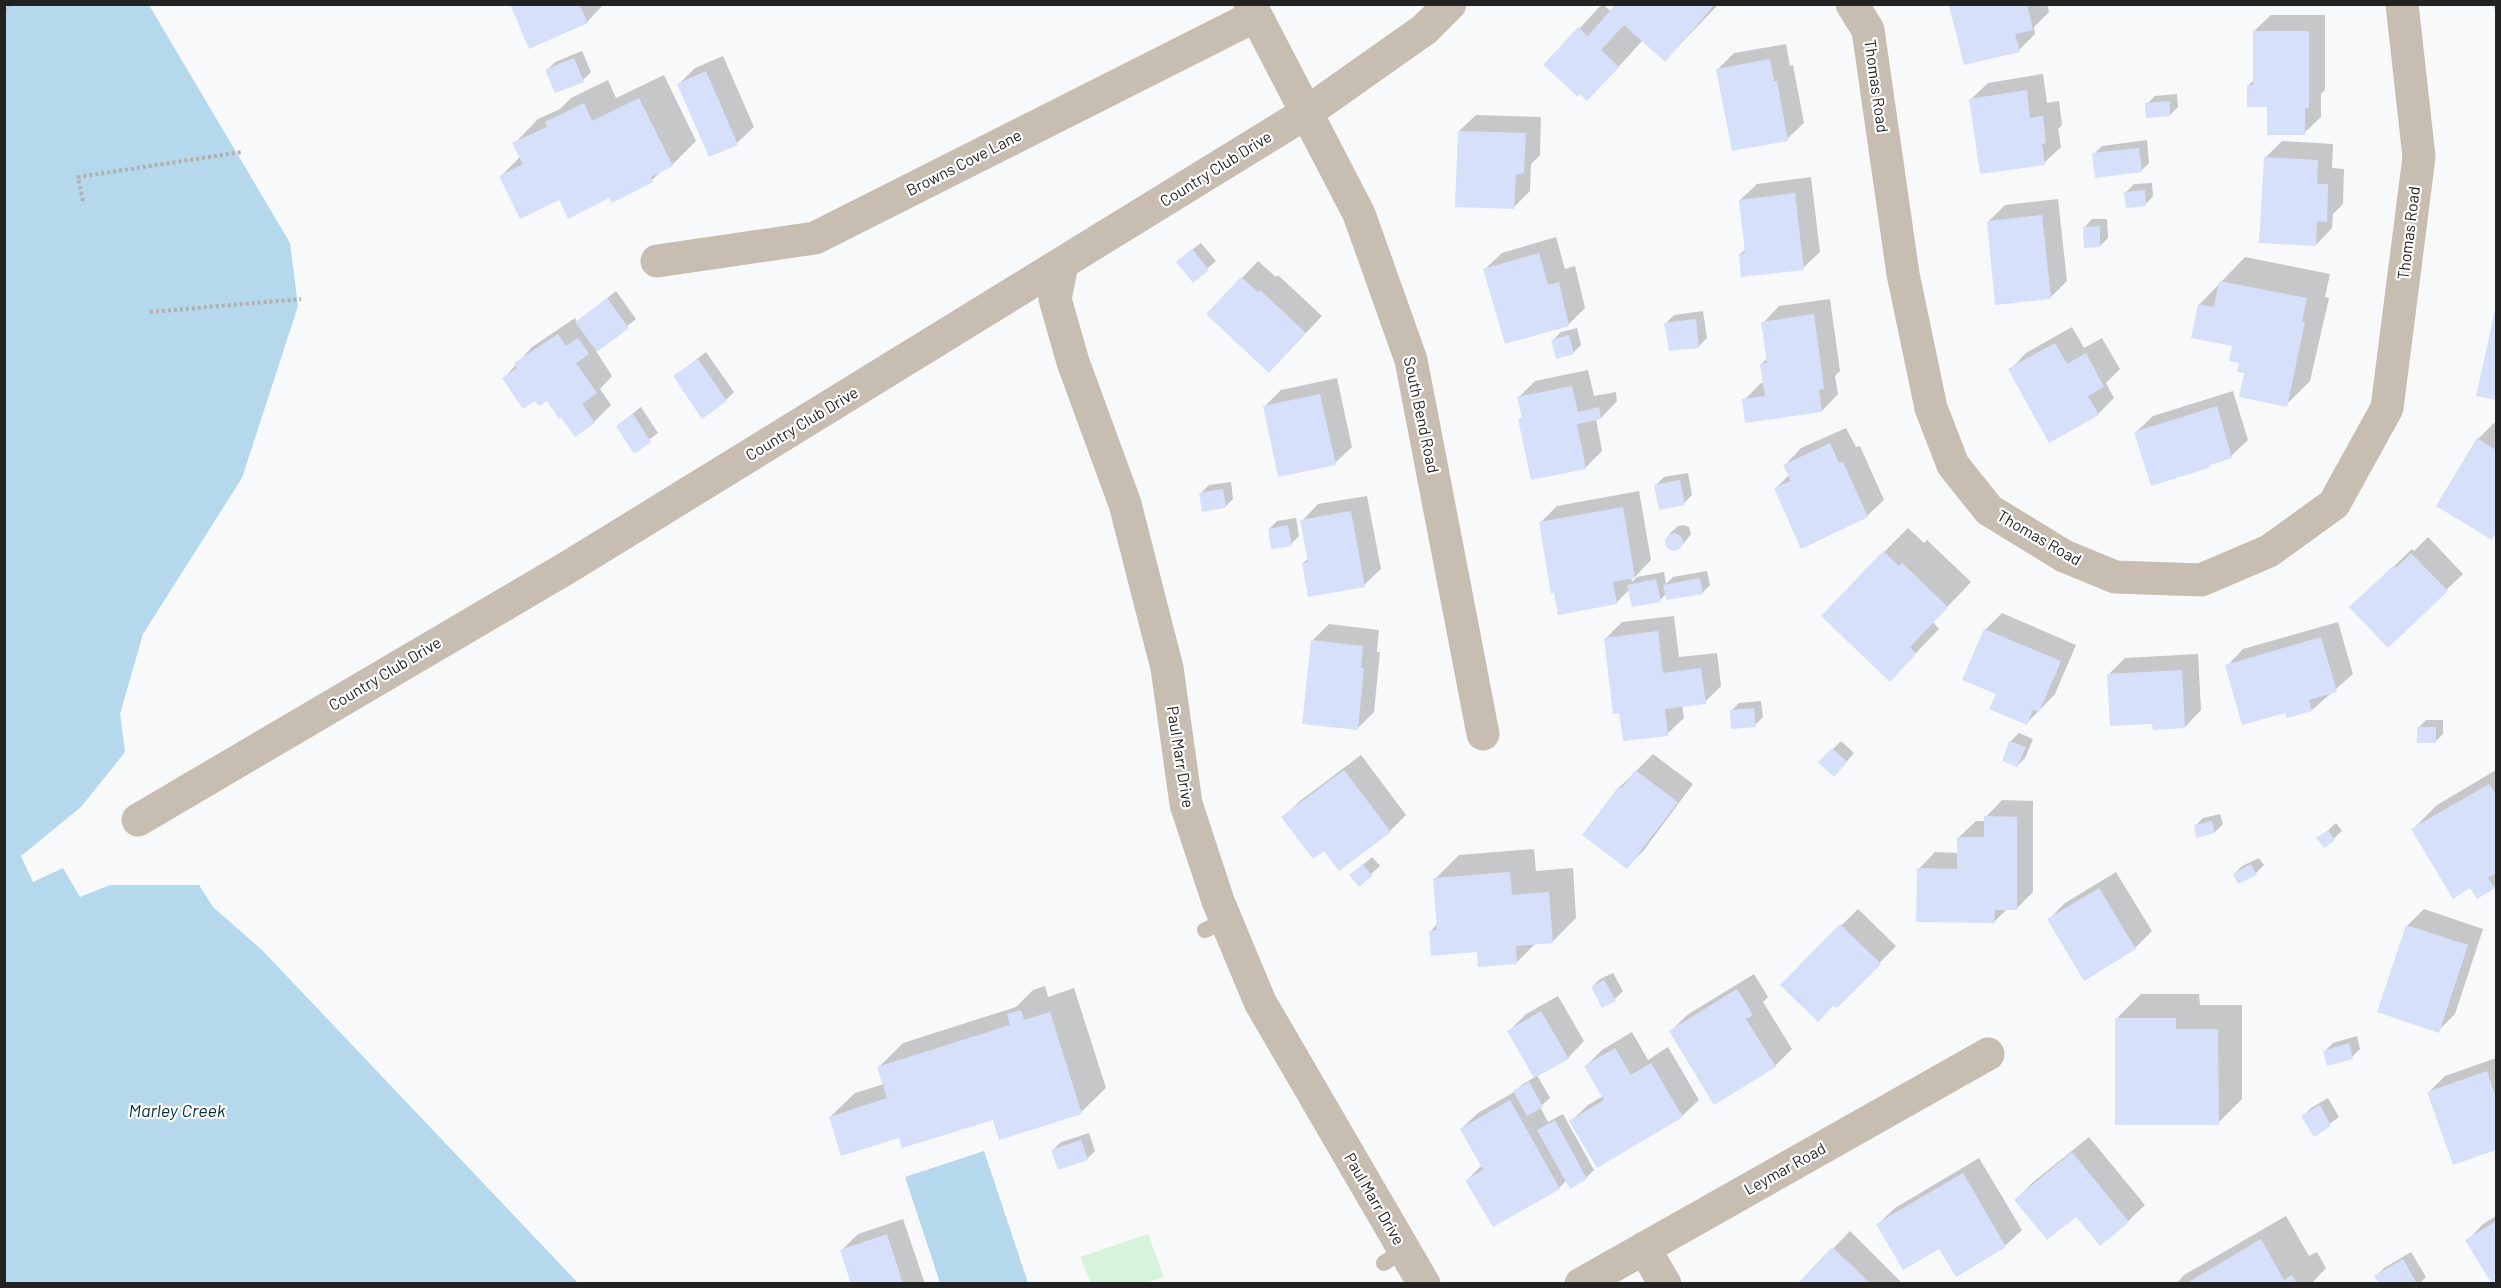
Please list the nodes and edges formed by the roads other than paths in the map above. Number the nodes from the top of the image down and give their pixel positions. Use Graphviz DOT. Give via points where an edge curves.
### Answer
graph roads {
  1 [pos="1450,4"];
  2 [pos="1852,4"];
  3 [pos="2403,4"];
  4 [pos="1252,10"];
  5 [pos="1306,113"];
  6 [pos="657,261"];
  7 [pos="1062,264"];
  8 [pos="1484,734"];
  9 [pos="138,820"];
  10 [pos="1988,1054"];
  11 [pos="1644,1248"];
  12 [pos="1424,1284"];
  13 [pos="1581,1284"];
  14 [pos="1665,1284"];
  1 -- 5 [label="street, Country Club Drive" via="1425,29"];
  2 -- 3 [label="street, Thomas Road" via="1868,30 1903,274 1931,408 1953,465 1989,510 2064,556 2115,578 2201,580 2269,551 2334,504 2388,408 2419,157"];
  4 -- 5 [label="street, South Bend Road"];
  4 -- 6 [label="street, Browns Cove Lane" via="815,238"];
  5 -- 7 [label="street, Country Club Drive"];
  5 -- 8 [label="street, South Bend Road" via="1359,214 1411,360"];
  7 -- 9 [label="street, Country Club Drive" via="570,566"];
  7 -- 12 [label="street, Paul Marr Drive" via="1055,299 1073,362 1125,504 1167,668 1186,804 1215,925 1394,1256"];
  10 -- 11 [label="street, Leymar Road"];
  11 -- 13 [label="street, Leymar Road"];
  11 -- 14 [label="street"];
}
